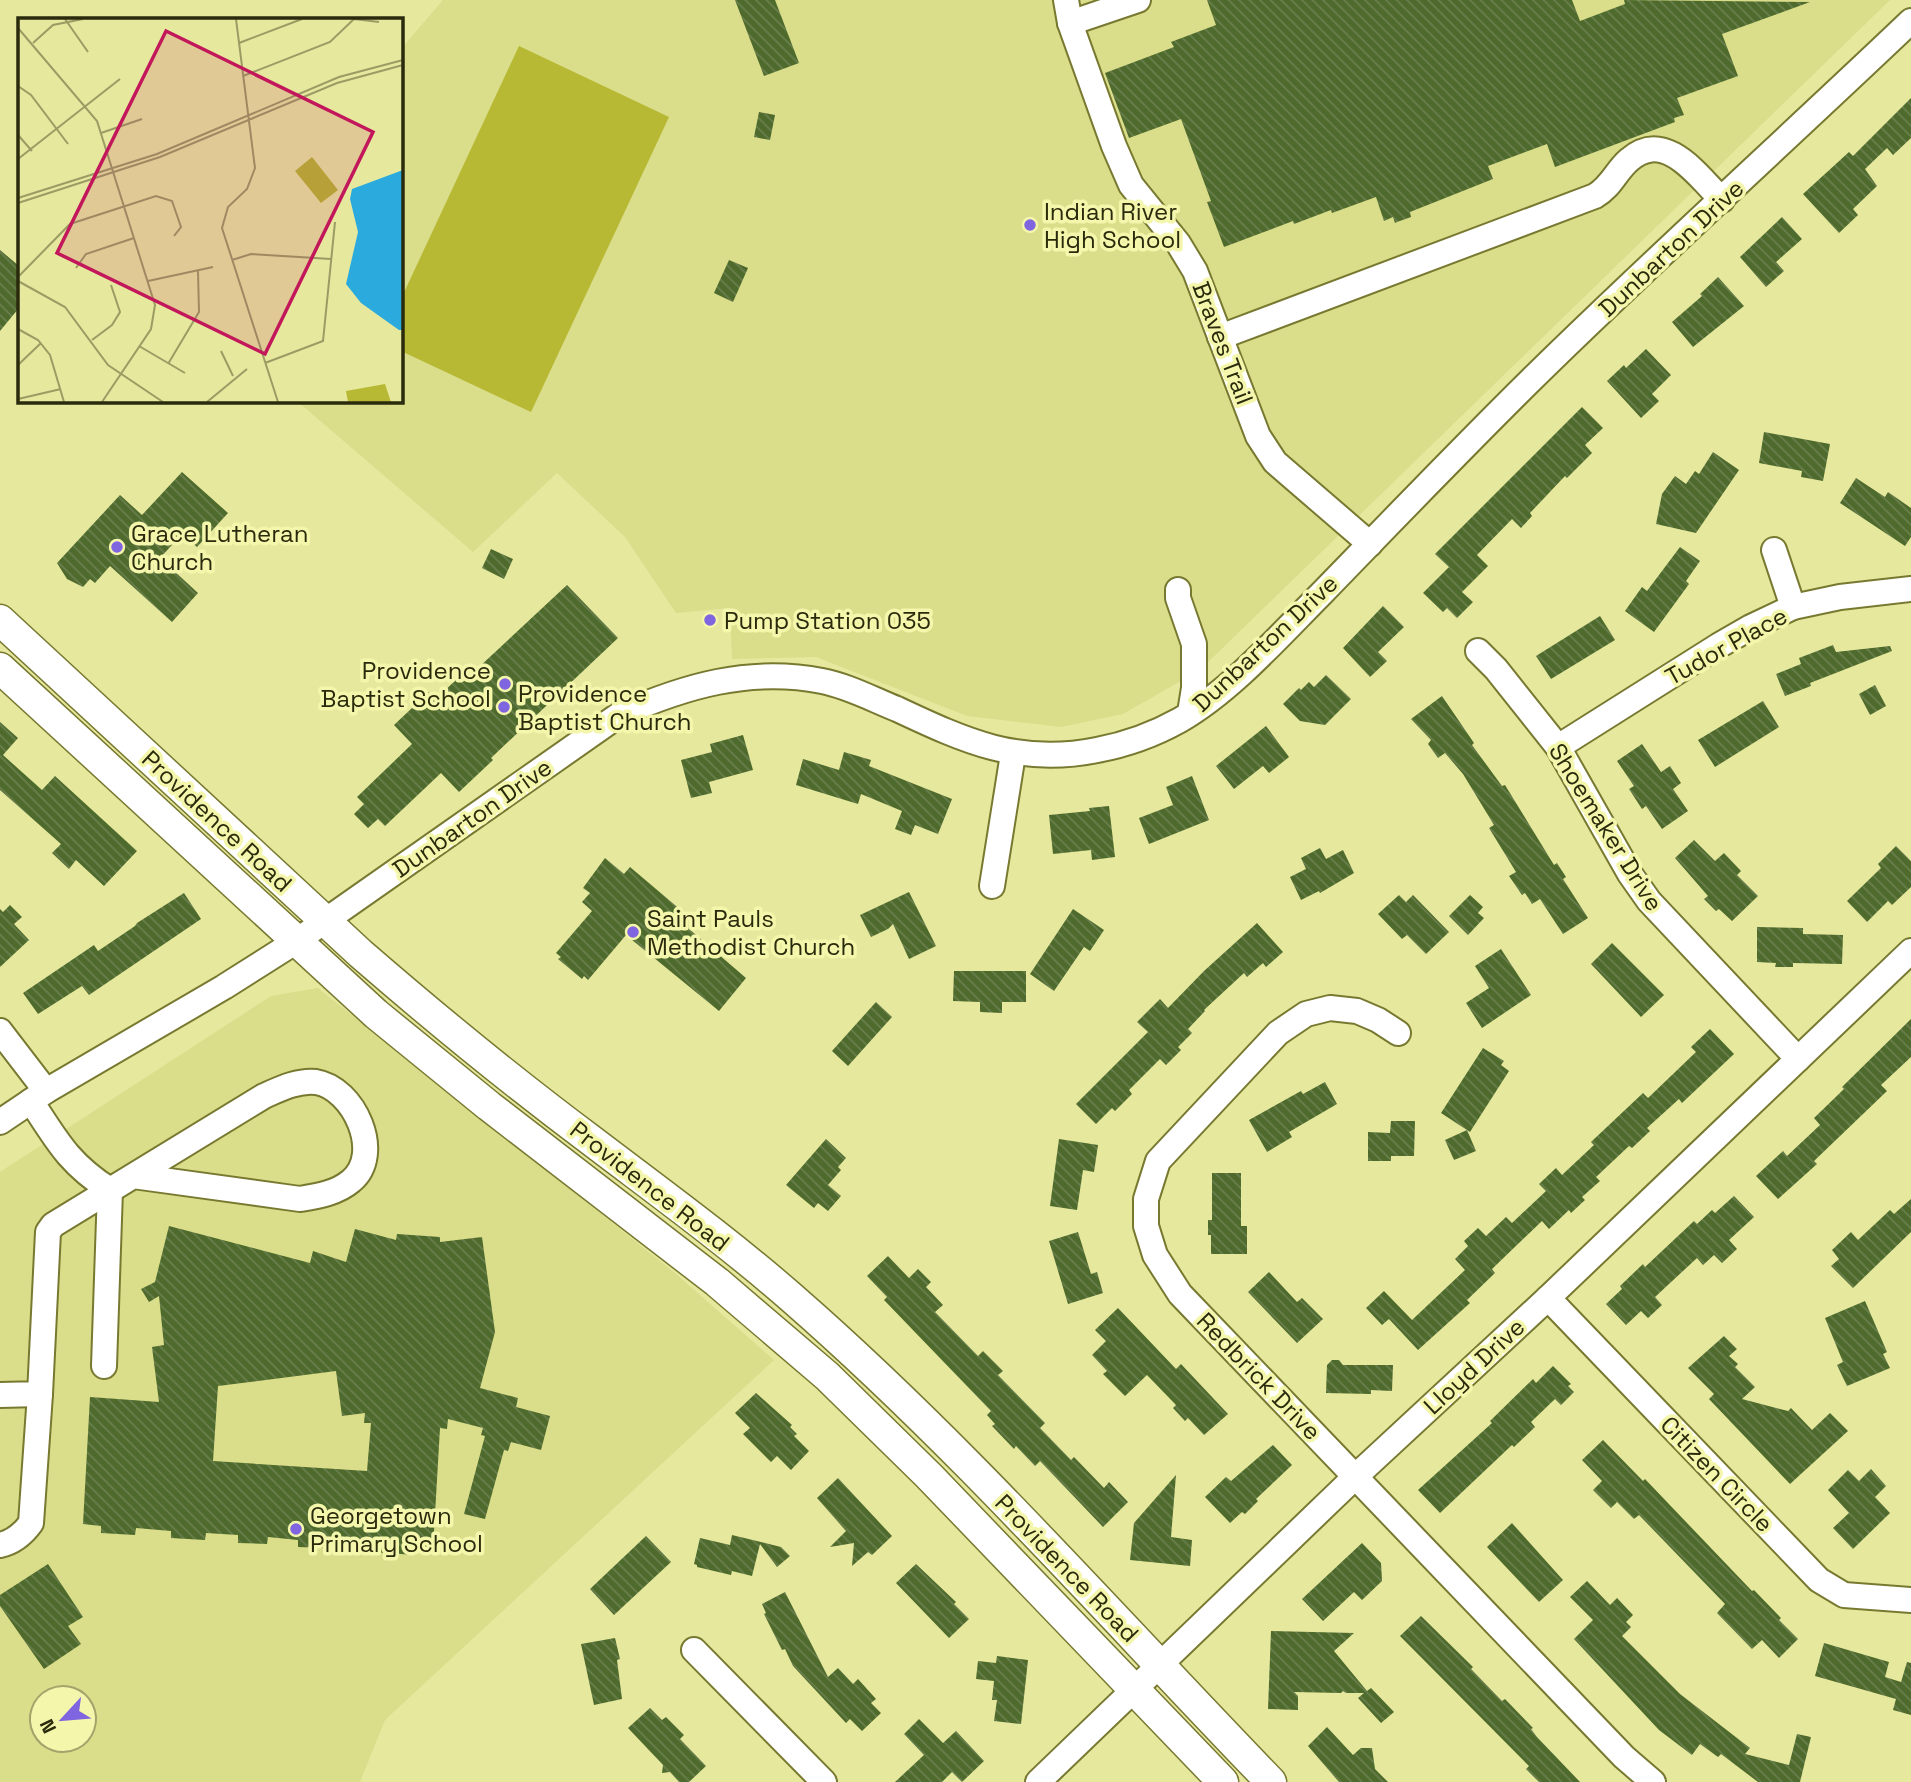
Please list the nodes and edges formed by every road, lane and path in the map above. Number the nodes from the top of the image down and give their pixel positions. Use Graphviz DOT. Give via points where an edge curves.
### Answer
graph roads {
  1 [pos="1138,0"];
  2 [pos="1068,12"];
  3 [pos="1911,21"];
  4 [pos="1722,200"];
  5 [pos="1220,337"];
  6 [pos="1370,544"];
  7 [pos="1774,550"];
  8 [pos="1911,589"];
  9 [pos="1178,590"];
  10 [pos="1793,607"];
  11 [pos="0,620"];
  12 [pos="1478,652"];
  13 [pos="0,668"];
  14 [pos="1190,713"];
  15 [pos="1558,747"];
  16 [pos="1013,754"];
  17 [pos="992,886"];
  18 [pos="325,921"];
  19 [pos="295,942"];
  20 [pos="1911,951"];
  21 [pos="0,1031"];
  22 [pos="1398,1033"];
  23 [pos="1798,1059"];
  24 [pos="39,1096"];
  25 [pos="0,1122"];
  26 [pos="132,1176"];
  27 [pos="110,1190"];
  28 [pos="1548,1298"];
  29 [pos="104,1366"];
  30 [pos="40,1394"];
  31 [pos="0,1395"];
  32 [pos="1356,1476"];
  33 [pos="0,1545"];
  34 [pos="1911,1600"];
  35 [pos="694,1650"];
  36 [pos="1161,1666"];
  37 [pos="1135,1690"];
  38 [pos="824,1782"];
  39 [pos="1038,1782"];
  40 [pos="1223,1782"];
  41 [pos="1271,1782"];
  42 [pos="1653,1782"];
  1 -- 2 [label="street"];
  2 -- 5 [label="street, Braves Trail" via="1132,185 1195,271"];
  3 -- 4 [label="street, Dunbarton Drive"];
  4 -- 5 [label="street" via="1674,154 1651,148 1629,160 1595,195"];
  4 -- 6 [label="street, Dunbarton Drive" via="1533,379"];
  5 -- 6 [label="street, Braves Trail" via="1258,436 1275,462"];
  6 -- 14 [label="street, Dunbarton Drive" via="1269,646"];
  7 -- 10 [label="street"];
  8 -- 10 [label="street, Tudor Place"];
  9 -- 14 [label="street" via="1194,644"];
  10 -- 15 [label="street, Tudor Place" via="1718,646"];
  11 -- 18 [label="main road, Providence Road"];
  12 -- 15 [label="street, Shoemaker Drive"];
  13 -- 19 [label="main road, Providence Road"];
  14 -- 16 [label="street, Dunbarton Drive" via="1135,740 1095,751"];
  15 -- 23 [label="street, Shoemaker Drive" via="1649,901"];
  16 -- 17 [label="street"];
  16 -- 18 [label="street, Dunbarton Drive" via="822,681 741,677 696,687 619,715"];
  18 -- 19 [label="street, Dunbarton Drive"];
  18 -- 36 [label="main road, Providence Road" via="476,1052 707,1229 826,1329 948,1445"];
  19 -- 24 [label="street, Dunbarton Drive"];
  19 -- 37 [label="main road, Providence Road" via="432,1061 718,1282 818,1368"];
  20 -- 23 [label="street, Lloyd Drive"];
  21 -- 24 [label="street"];
  22 -- 32 [label="street, Redbrick Drive" via="1357,1011 1330,1008 1307,1014 1278,1033 1158,1161 1146,1199 1146,1226 1155,1255 1180,1294"];
  23 -- 28 [label="street, Lloyd Drive"];
  24 -- 25 [label="street, Dunbarton Drive"];
  24 -- 27 [label="street" via="56,1140 85,1174"];
  26 -- 26 [label="street" via="264,1096 293,1084 317,1082 336,1091 363,1132 366,1158 353,1181 327,1194 300,1199"];
  26 -- 27 [label="street"];
  27 -- 29 [label="street"];
  27 -- 30 [label="street" via="48,1232"];
  28 -- 32 [label="street, Lloyd Drive"];
  28 -- 34 [label="street, Citizen Circle" via="1819,1580 1844,1595"];
  30 -- 31 [label="street"];
  30 -- 33 [label="street" via="32,1523 22,1535"];
  32 -- 36 [label="street, Lloyd Drive"];
  32 -- 42 [label="street, Redbrick Drive"];
  35 -- 38 [label="street"];
  36 -- 37 [label="street, Lloyd Drive"];
  36 -- 41 [label="main road, Providence Road"];
  37 -- 39 [label="street, Lloyd Drive"];
  37 -- 40 [label="main road, Providence Road"];
}
